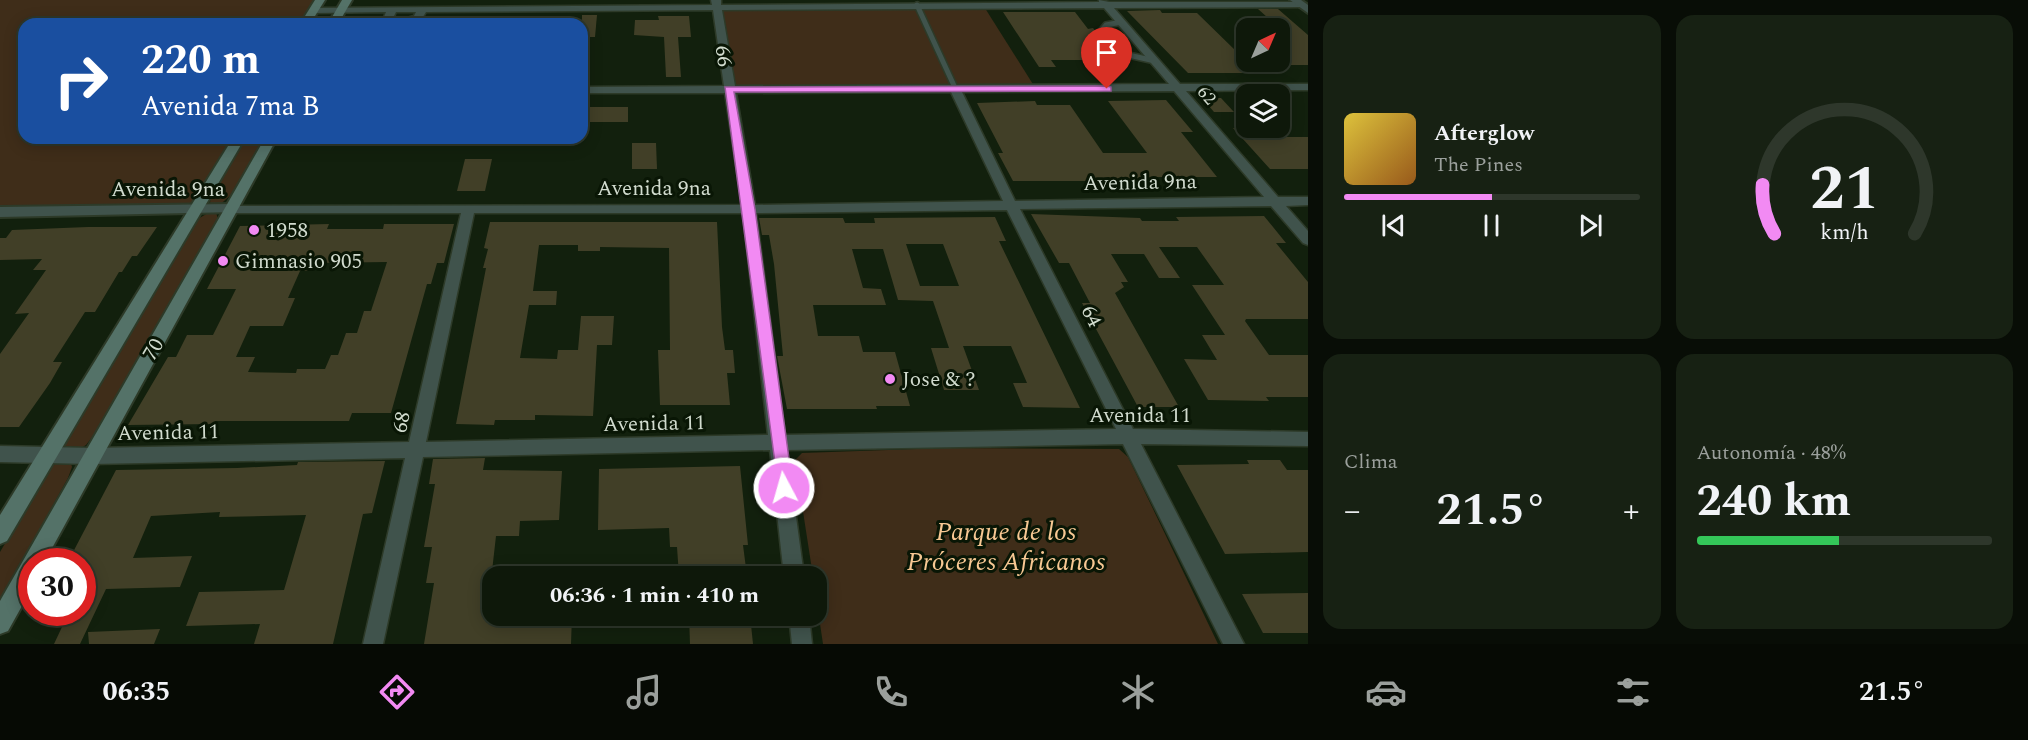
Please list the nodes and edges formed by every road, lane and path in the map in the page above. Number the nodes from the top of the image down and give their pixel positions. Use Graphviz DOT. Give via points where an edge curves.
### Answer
graph roads {
  1 [pos="1105,2"];
  2 [pos="1263,2"];
  3 [pos="716,3"];
  4 [pos="316,5"];
  5 [pos="344,5"];
  6 [pos="917,5"];
  7 [pos="1301,5"];
  8 [pos="308,18"];
  9 [pos="336,18"];
  10 [pos="391,18"];
  11 [pos="418,18"];
  12 [pos="1122,22"];
  13 [pos="1155,61"];
  14 [pos="1308,87"];
  15 [pos="729,89"];
  16 [pos="1178,89"];
  17 [pos="588,90"];
  18 [pos="956,90"];
  19 [pos="235,144"];
  20 [pos="268,144"];
  21 [pos="1275,201"];
  22 [pos="1308,201"];
  23 [pos="1011,205"];
  24 [pos="469,208"];
  25 [pos="232,209"];
  26 [pos="749,209"];
  27 [pos="196,210"];
  28 [pos="0,212"];
  29 [pos="1308,240"];
  30 [pos="1130,436"];
  31 [pos="1308,439"];
  32 [pos="779,444"];
  33 [pos="418,449"];
  34 [pos="0,454"];
  35 [pos="48,454"];
  36 [pos="92,456"];
  37 [pos="0,534"];
  38 [pos="41,548"];
  39 [pos="793,566"];
  40 [pos="18,591"];
  41 [pos="0,623"];
  42 [pos="800,626"];
  43 [pos="373,644"];
  44 [pos="802,644"];
  45 [pos="1234,644"];
  1 -- 2 [label="street"];
  1 -- 6 [label="street"];
  1 -- 12 [label="street, 62"];
  2 -- 7 [label="street"];
  3 -- 6 [label="street"];
  3 -- 11 [label="street" via="423,9"];
  3 -- 15 [label="street, 66"];
  4 -- 5 [label="street"];
  4 -- 8 [label="main road"];
  5 -- 9 [label="main road"];
  5 -- 10 [label="street" via="392,9"];
  6 -- 18 [label="lane, 64"];
  12 -- 13 [label="street, 62"];
  12 -- 13 [label="lane" via="1106,25 1101,31 1120,54"];
  13 -- 16 [label="street, 62"];
  14 -- 16 [label="street"];
  15 -- 17 [label="street"];
  15 -- 18 [label="street"];
  15 -- 26 [label="street, 66"];
  16 -- 18 [label="street"];
  16 -- 21 [label="street, 62"];
  18 -- 23 [label="street, 64"];
  19 -- 27 [label="main road, 70"];
  20 -- 25 [label="main road, 70"];
  21 -- 22 [label="street, Avenida 9na"];
  21 -- 23 [label="street, Avenida 9na"];
  21 -- 29 [label="street, 62"];
  23 -- 26 [label="street, Avenida 9na"];
  23 -- 30 [label="street, 64"];
  24 -- 25 [label="street, Avenida 9na"];
  24 -- 26 [label="street, Avenida 9na"];
  24 -- 33 [label="street, 68"];
  25 -- 27 [label="street, Avenida 9na"];
  25 -- 36 [label="main road, 70"];
  26 -- 32 [label="street, 66"];
  27 -- 28 [label="street, Avenida 9na"];
  27 -- 35 [label="main road, 70"];
  30 -- 31 [label="street, Avenida 11"];
  30 -- 32 [label="street, Avenida 11"];
  30 -- 45 [label="street, 64"];
  32 -- 33 [label="street, Avenida 11"];
  32 -- 39 [label="street, 66"];
  33 -- 36 [label="street, Avenida 11"];
  33 -- 43 [label="street, 68"];
  34 -- 35 [label="street, Avenida 11"];
  35 -- 36 [label="street, Avenida 11"];
  35 -- 37 [label="main road, 70"];
  36 -- 38 [label="main road, 70"];
  40 -- 41 [label="main road"];
  42 -- 44 [label="street"];
}
